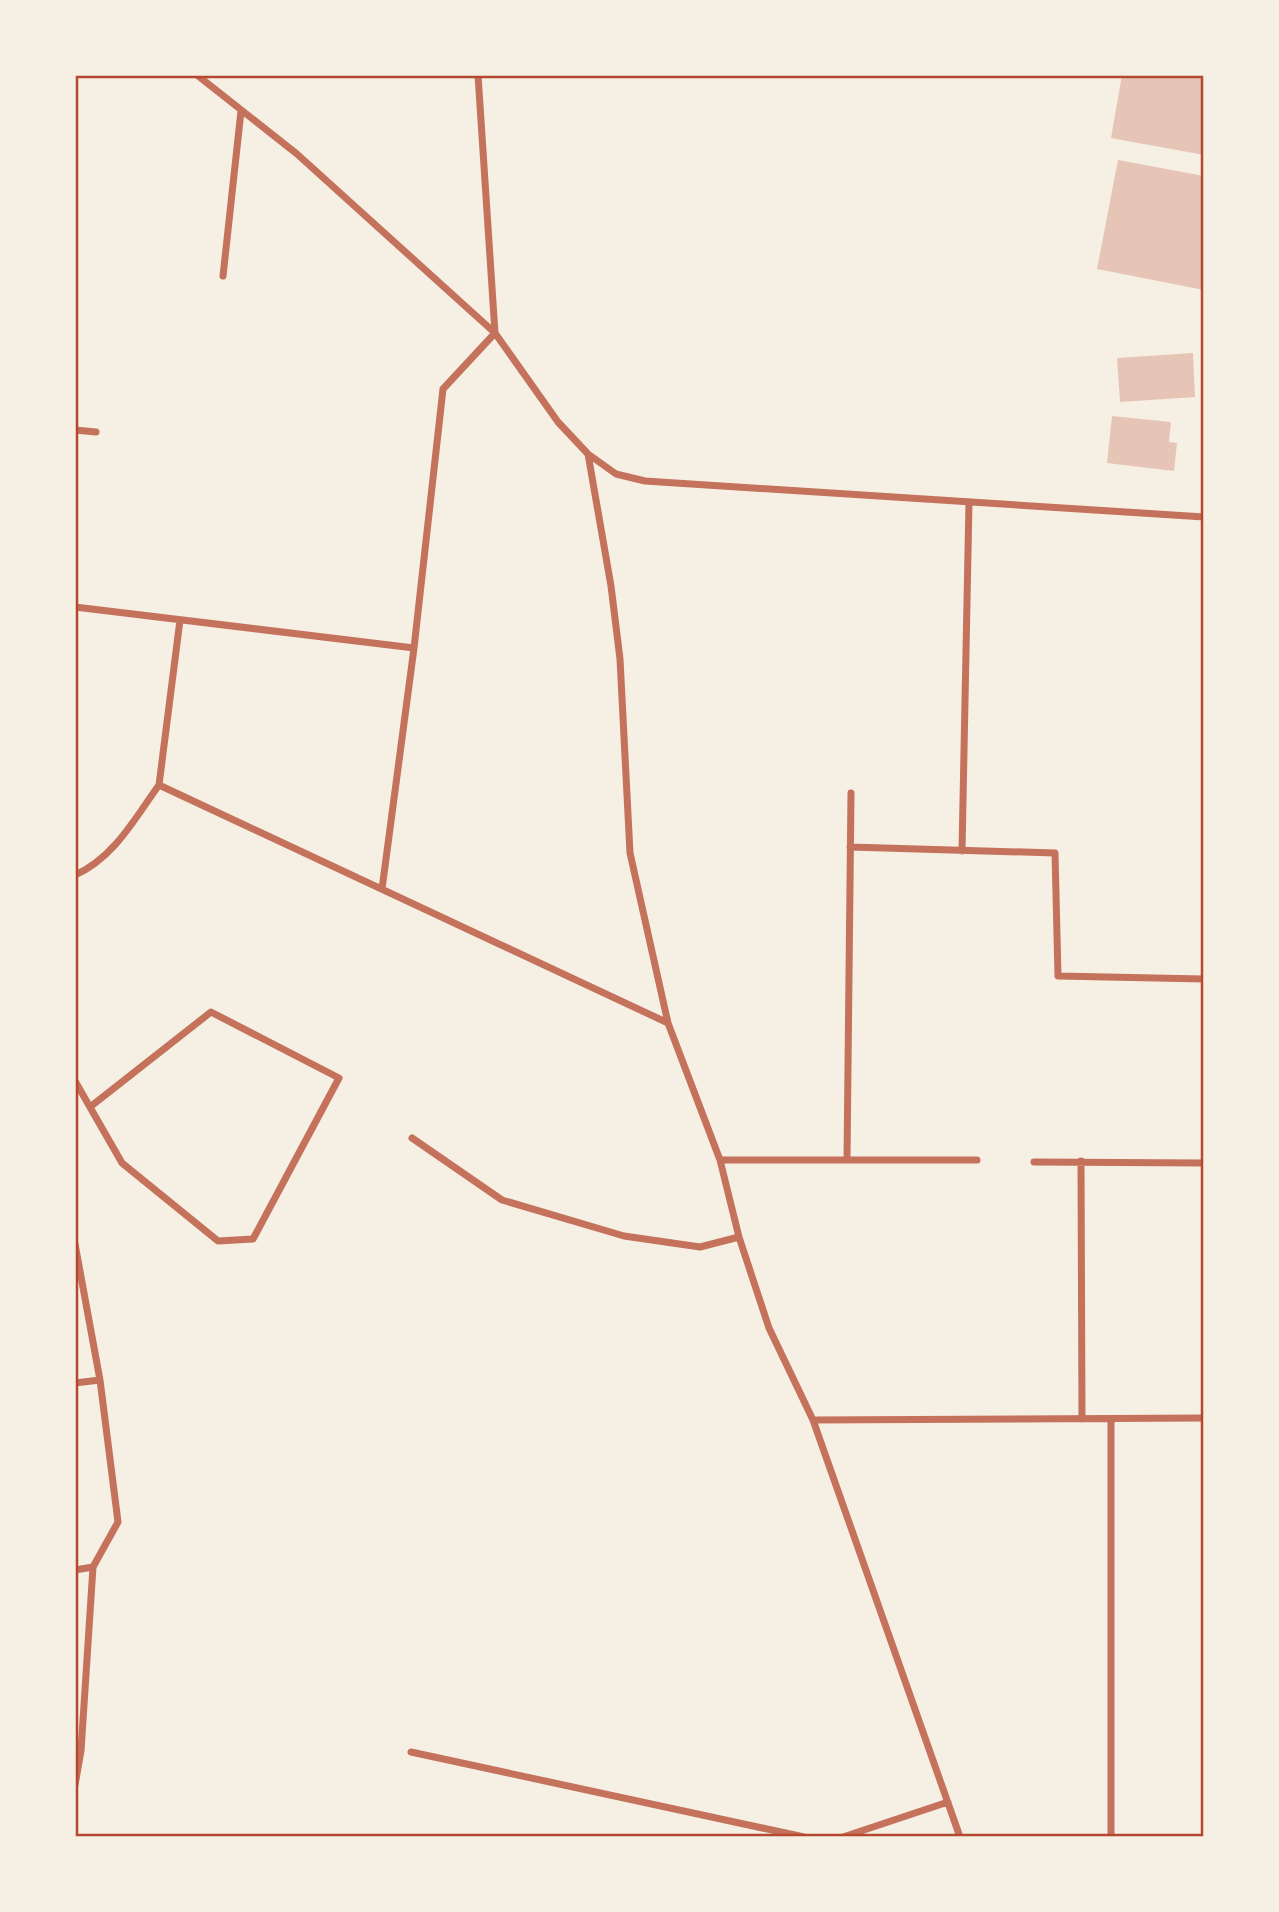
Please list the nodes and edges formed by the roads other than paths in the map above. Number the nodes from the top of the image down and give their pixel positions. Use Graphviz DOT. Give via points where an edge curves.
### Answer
graph roads {
  1 [pos="197,75"];
  2 [pos="478,75"];
  3 [pos="242,111"];
  4 [pos="223,276"];
  5 [pos="495,333"];
  6 [pos="75,430"];
  7 [pos="96,432"];
  8 [pos="588,454"];
  9 [pos="969,502"];
  10 [pos="1204,517"];
  11 [pos="75,607"];
  12 [pos="180,620"];
  13 [pos="414,648"];
  14 [pos="159,785"];
  15 [pos="851,793"];
  16 [pos="850,848"];
  17 [pos="962,850"];
  18 [pos="75,875"];
  19 [pos="382,889"];
  20 [pos="1204,979"];
  21 [pos="668,1023"];
  22 [pos="75,1081"];
  23 [pos="90,1107"];
  24 [pos="412,1138"];
  25 [pos="848,1159"];
  26 [pos="720,1160"];
  27 [pos="977,1160"];
  28 [pos="1081,1161"];
  29 [pos="1034,1162"];
  30 [pos="1204,1163"];
  31 [pos="739,1237"];
  32 [pos="75,1244"];
  33 [pos="100,1380"];
  34 [pos="75,1383"];
  35 [pos="1204,1418"];
  36 [pos="1082,1419"];
  37 [pos="1111,1419"];
  38 [pos="813,1420"];
  39 [pos="93,1567"];
  40 [pos="75,1570"];
  41 [pos="411,1752"];
  42 [pos="75,1785"];
  43 [pos="948,1802"];
  44 [pos="804,1837"];
  45 [pos="843,1837"];
  46 [pos="960,1837"];
  47 [pos="1111,1837"];
  1 -- 3 [label="street"];
  2 -- 5 [label="street"];
  3 -- 4 [label="street"];
  3 -- 5 [label="street" via="297,154"];
  5 -- 8 [label="street" via="558,422"];
  5 -- 13 [label="street" via="443,389"];
  6 -- 7 [label="street"];
  8 -- 9 [label="street" via="616,474 645,481"];
  8 -- 21 [label="street" via="620,659 630,853"];
  9 -- 10 [label="street"];
  9 -- 17 [label="street"];
  11 -- 12 [label="street"];
  12 -- 13 [label="street"];
  12 -- 14 [label="street"];
  13 -- 19 [label="street"];
  14 -- 18 [label="street" via="116,846"];
  14 -- 19 [label="street"];
  15 -- 16 [label="street"];
  16 -- 17 [label="street"];
  16 -- 25 [label="street"];
  17 -- 20 [label="street" via="1055,853 1058,976"];
  19 -- 21 [label="street"];
  21 -- 26 [label="street"];
  22 -- 23 [label="street"];
  23 -- 23 [label="street" via="122,1163 218,1241 254,1239 339,1078 211,1012"];
  24 -- 31 [label="street" via="502,1200 624,1236 700,1247"];
  25 -- 26 [label="street"];
  25 -- 27 [label="street"];
  26 -- 31 [label="street"];
  28 -- 29 [label="street"];
  28 -- 30 [label="street"];
  28 -- 36 [label="street"];
  31 -- 38 [label="street" via="769,1328"];
  32 -- 33 [label="street"];
  33 -- 34 [label="street"];
  33 -- 39 [label="street" via="118,1522"];
  35 -- 37 [label="street"];
  36 -- 37 [label="street"];
  36 -- 38 [label="street"];
  37 -- 47 [label="street"];
  38 -- 43 [label="street"];
  39 -- 40 [label="street"];
  39 -- 42 [label="street"];
  41 -- 44 [label="street"];
  43 -- 45 [label="street"];
  43 -- 46 [label="street"];
}
